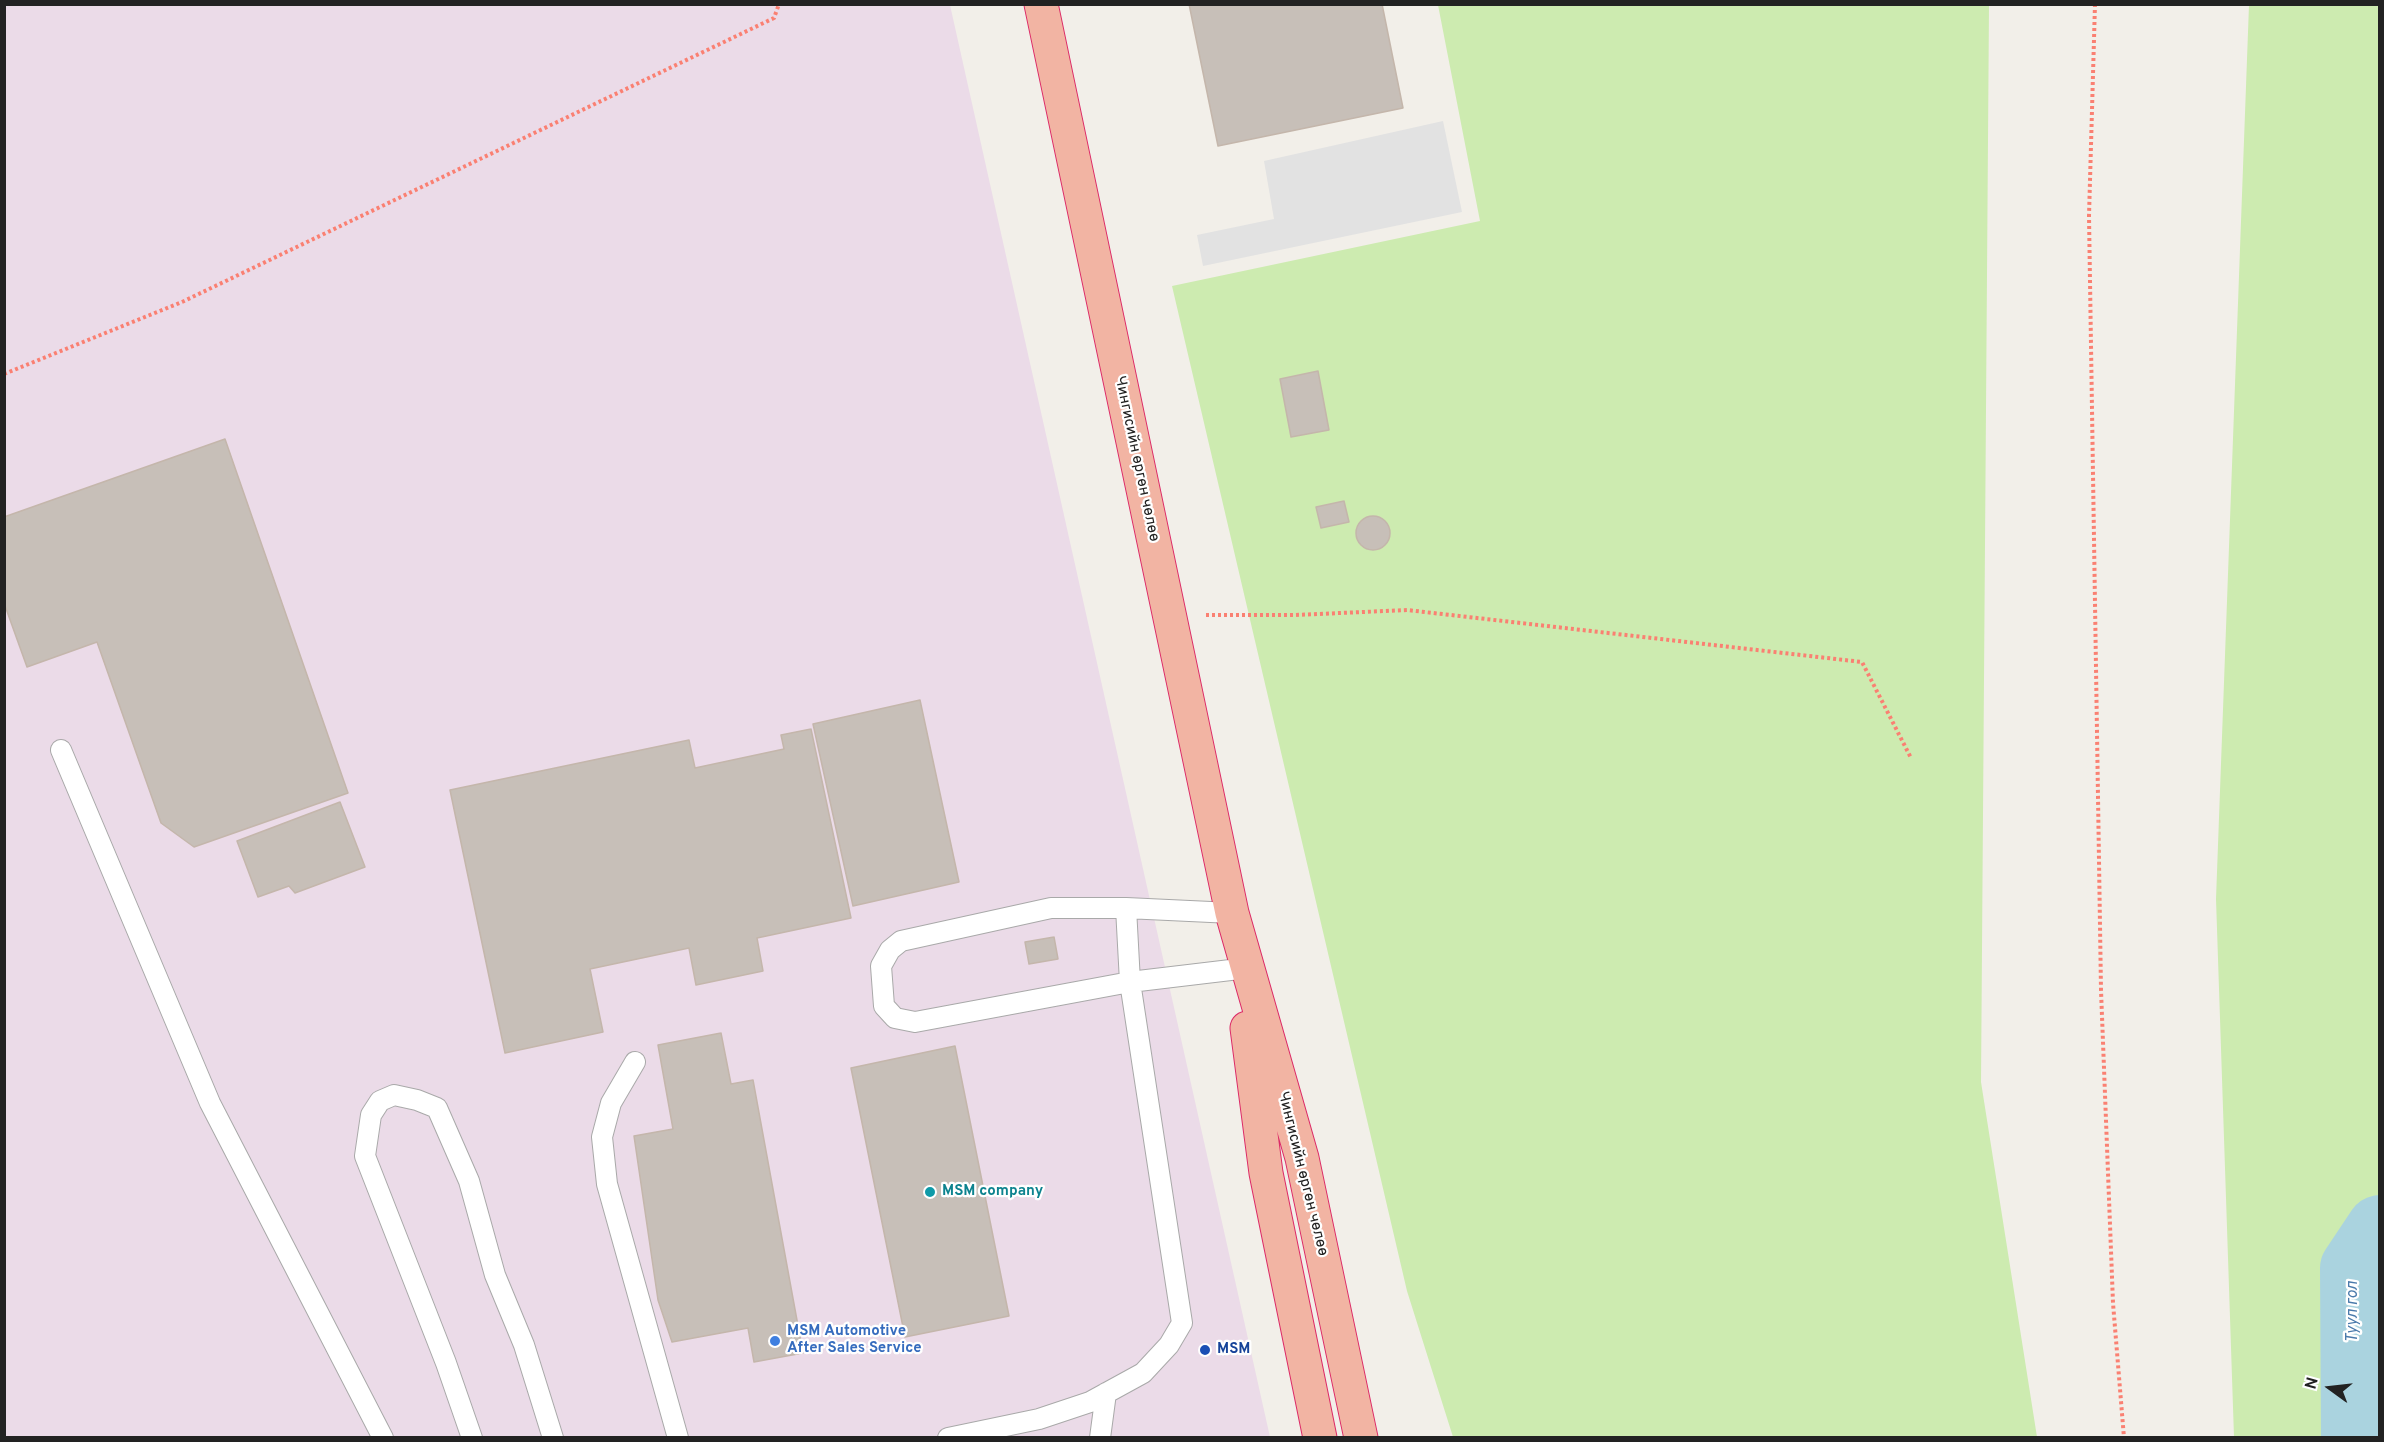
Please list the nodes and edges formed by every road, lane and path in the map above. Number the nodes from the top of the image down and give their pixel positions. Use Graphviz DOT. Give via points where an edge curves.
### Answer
graph roads {
  1 [pos="779,4"];
  2 [pos="1041,4"];
  3 [pos="2095,4"];
  4 [pos="4,374"];
  5 [pos="1169,616"];
  6 [pos="61,750"];
  7 [pos="1911,758"];
  8 [pos="1126,908"];
  9 [pos="1232,913"];
  10 [pos="1239,969"];
  11 [pos="1130,982"];
  12 [pos="635,1062"];
  13 [pos="1302,1158"];
  14 [pos="1107,1393"];
  15 [pos="382,1437"];
  16 [pos="472,1437"];
  17 [pos="553,1437"];
  18 [pos="678,1437"];
  19 [pos="948,1437"];
  20 [pos="1100,1437"];
  21 [pos="1320,1437"];
  22 [pos="1361,1437"];
  23 [pos="1377,1437"];
  24 [pos="2124,1437"];
  1 -- 4 [label="path" via="774,18 182,302"];
  2 -- 5 [label="highway, Чингисийн өргөн чөлөө"];
  3 -- 24 [label="path" via="2089,216 2101,990 2113,1303"];
  5 -- 7 [label="path" via="1407,610 1862,662"];
  5 -- 9 [label="highway, Чингисийн өргөн чөлөө"];
  6 -- 15 [label="lane" via="210,1104"];
  8 -- 9 [label="lane"];
  8 -- 11 [label="lane"];
  8 -- 11 [label="lane" via="1051,908 901,941 881,966 884,1006 896,1018 915,1022"];
  9 -- 10 [label="highway, Чингисийн өргөн чөлөө"];
  9 -- 13 [label="highway, Чингисийн өргөн чөлөө"];
  10 -- 11 [label="lane"];
  10 -- 21 [label="highway, Чингисийн өргөн чөлөө" via="1266,1173"];
  11 -- 14 [label="lane" via="1182,1323 1169,1345 1143,1373"];
  12 -- 18 [label="lane" via="611,1103 605,1125 602,1137 606,1172"];
  13 -- 22 [label="highway, Чингисийн өргөн чөлөө"];
  13 -- 23 [label="highway"];
  14 -- 19 [label="lane" via="1039,1419"];
  14 -- 20 [label="lane"];
  16 -- 17 [label="lane" via="365,1156 371,1115 380,1101 394,1095 437,1108 469,1181 495,1275 524,1346"];
}
